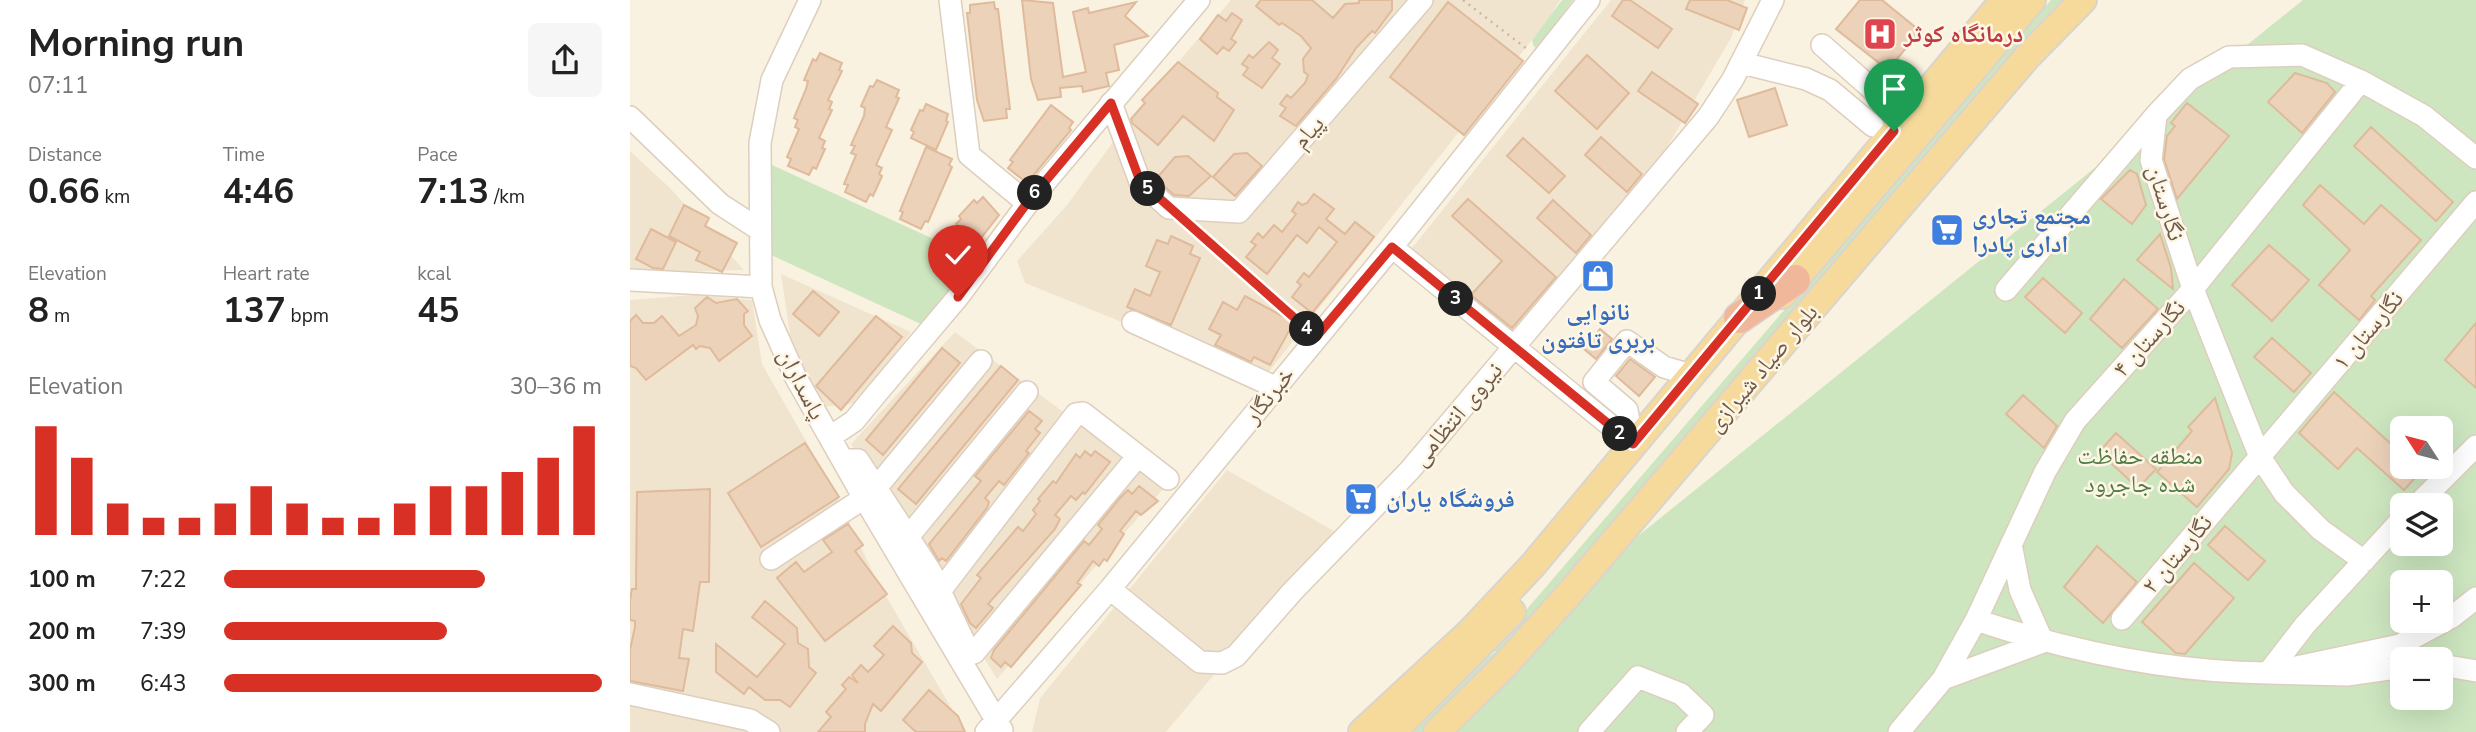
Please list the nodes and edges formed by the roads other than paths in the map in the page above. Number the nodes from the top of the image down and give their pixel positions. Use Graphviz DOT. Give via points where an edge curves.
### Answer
graph roads {
  1 [pos="810,0"];
  2 [pos="950,0"];
  3 [pos="1199,0"];
  4 [pos="1422,0"];
  5 [pos="1589,0"];
  6 [pos="1773,0"];
  7 [pos="2004,0"];
  8 [pos="2032,0"];
  9 [pos="2083,0"];
  10 [pos="1822,45"];
  11 [pos="1742,63"];
  12 [pos="2361,81"];
  13 [pos="1111,103"];
  14 [pos="2156,116"];
  15 [pos="630,117"];
  16 [pos="1905,118"];
  17 [pos="1873,126"];
  18 [pos="2476,158"];
  19 [pos="2476,202"];
  20 [pos="1027,203"];
  21 [pos="760,230"];
  22 [pos="1392,247"];
  23 [pos="630,280"];
  24 [pos="1795,280"];
  25 [pos="761,287"];
  26 [pos="2193,289"];
  27 [pos="2006,290"];
  28 [pos="1739,318"];
  29 [pos="1133,323"];
  30 [pos="1514,347"];
  31 [pos="981,361"];
  32 [pos="1691,375"];
  33 [pos="1275,387"];
  34 [pos="1027,392"];
  35 [pos="830,437"];
  36 [pos="1633,444"];
  37 [pos="2476,446"];
  38 [pos="1138,456"];
  39 [pos="2260,457"];
  40 [pos="1168,479"];
  41 [pos="870,493"];
  42 [pos="2429,493"];
  43 [pos="2390,532"];
  44 [pos="908,537"];
  45 [pos="2011,544"];
  46 [pos="771,559"];
  47 [pos="2364,561"];
  48 [pos="1110,589"];
  49 [pos="940,592"];
  50 [pos="2476,598"];
  51 [pos="2122,619"];
  52 [pos="1976,620"];
  53 [pos="2043,642"];
  54 [pos="2453,667"];
  55 [pos="2390,669"];
  56 [pos="2476,671"];
  57 [pos="2268,673"];
  58 [pos="1943,679"];
  59 [pos="630,694"];
  60 [pos="994,728"];
  61 [pos="769,732"];
  62 [pos="1362,732"];
  63 [pos="1393,732"];
  64 [pos="1437,732"];
  65 [pos="1589,732"];
  66 [pos="1687,732"];
  67 [pos="1899,732"];
  1 -- 21 [label="street, پاسداران" via="772,80 760,143"];
  2 -- 20 [label="street" via="969,155"];
  3 -- 13 [label="street"];
  4 -- 13 [label="street, پیام" via="1239,212 1169,208 1140,181"];
  5 -- 22 [label="street, خبرنگار"];
  6 -- 11 [label="street, نیروی انتظامی"];
  7 -- 16 [label="main road"];
  8 -- 24 [label="main road, بلوار صیاد شیرازی"];
  9 -- 64 [label="main road, بلوار صیاد شیرازی" via="2027,57 1568,595"];
  10 -- 16 [label="street"];
  11 -- 17 [label="street" via="1807,79 1830,90"];
  11 -- 30 [label="street, نیروی انتظامی" via="1708,117"];
  12 -- 14 [label="street" via="2302,55 2229,57 2190,79"];
  12 -- 18 [label="street" via="2424,116"];
  12 -- 26 [label="street, نگارستان ۴"];
  13 -- 20 [label="street"];
  14 -- 26 [label="street, نگارستان" via="2151,160"];
  14 -- 27 [label="street"];
  15 -- 21 [label="street" via="720,204"];
  16 -- 28 [label="main road"];
  19 -- 39 [label="street, نگارستان ۱"];
  20 -- 35 [label="street" via="958,297 885,384 853,421"];
  21 -- 25 [label="street, پاسداران"];
  22 -- 30 [label="street"];
  22 -- 33 [label="street, خبرنگار"];
  23 -- 25 [label="street"];
  24 -- 28 [label="highway"];
  24 -- 63 [label="main road, بلوار صیاد شیرازی" via="1546,575"];
  25 -- 35 [label="street, پاسداران" via="795,376"];
  26 -- 39 [label="street, نگارستان"];
  26 -- 45 [label="street, نگارستان ۴" via="2075,421"];
  28 -- 32 [label="main road"];
  29 -- 33 [label="street"];
  30 -- 36 [label="street"];
  30 -- 48 [label="street, نیروی انتظامی" via="1410,470 1236,656 1222,663 1200,662"];
  31 -- 41 [label="street"];
  32 -- 36 [label="main road"];
  32 -- 36 [label="street" via="1664,367 1627,341 1594,383 1627,410"];
  33 -- 48 [label="street, خبرنگار"];
  34 -- 44 [label="street"];
  35 -- 41 [label="street, پاسداران"];
  36 -- 62 [label="main road" via="1497,603"];
  37 -- 42 [label="street"];
  38 -- 40 [label="street"];
  38 -- 49 [label="street" via="1083,412 1076,414"];
  38 -- 49 [label="street" via="974,653 968,650"];
  39 -- 47 [label="street, نگارستان" via="2284,493 2321,530"];
  39 -- 51 [label="street, نگارستان ۲"];
  41 -- 44 [label="street"];
  41 -- 46 [label="street"];
  41 -- 60 [label="street, پاسداران"];
  43 -- 47 [label="street"];
  44 -- 49 [label="street"];
  45 -- 52 [label="street, نگارستان ۴"];
  45 -- 53 [label="street" via="2020,590"];
  47 -- 57 [label="street"];
  48 -- 60 [label="street, خبرنگار"];
  50 -- 57 [label="street" via="2452,617 2400,645"];
  52 -- 53 [label="street"];
  52 -- 58 [label="street, نگارستان ۴"];
  53 -- 57 [label="street" via="2138,663"];
  53 -- 58 [label="street"];
  54 -- 56 [label="street"];
  55 -- 57 [label="street" via="2347,675"];
  58 -- 67 [label="street, نگارستان ۴"];
  59 -- 61 [label="street" via="750,720"];
  65 -- 66 [label="street" via="1637,677 1681,694 1703,715"];
}
